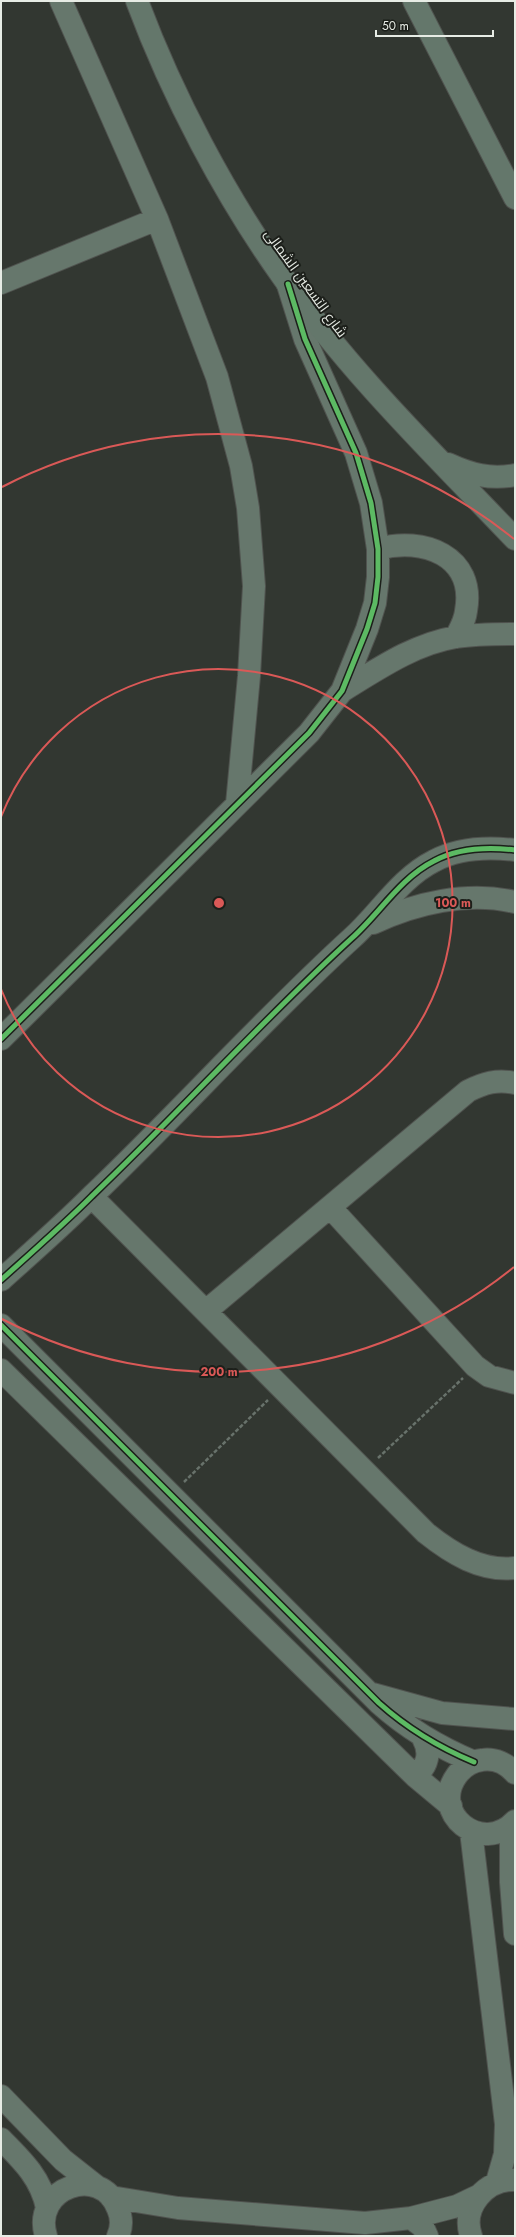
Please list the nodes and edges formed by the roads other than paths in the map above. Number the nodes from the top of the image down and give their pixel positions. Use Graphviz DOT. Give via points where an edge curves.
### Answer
graph roads {
  1 [pos="61,1"];
  2 [pos="137,1"];
  3 [pos="414,1"];
  4 [pos="515,198"];
  5 [pos="157,219"];
  6 [pos="1,283"];
  7 [pos="288,284"];
  8 [pos="441,461"];
  9 [pos="515,475"];
  10 [pos="515,539"];
  11 [pos="378,549"];
  12 [pos="515,634"];
  13 [pos="456,637"];
  14 [pos="342,691"];
  15 [pos="237,804"];
  16 [pos="515,850"];
  17 [pos="515,902"];
  18 [pos="366,926"];
  19 [pos="1,1039"];
  20 [pos="515,1083"];
  21 [pos="92,1197"];
  22 [pos="330,1207"];
  23 [pos="1,1280"];
  24 [pos="206,1311"];
  25 [pos="1,1325"];
  26 [pos="1,1370"];
  27 [pos="515,1382"];
  28 [pos="156,1480"];
  29 [pos="134,1501"];
  30 [pos="515,1568"];
  31 [pos="367,1692"];
  32 [pos="515,1719"];
  33 [pos="423,1738"];
  34 [pos="474,1762"];
  35 [pos="511,1767"];
  36 [pos="415,1776"];
  37 [pos="451,1806"];
  38 [pos="513,1823"];
  39 [pos="471,1831"];
  40 [pos="515,1934"];
  41 [pos="1,2096"];
  42 [pos="1,2139"];
  43 [pos="511,2143"];
  44 [pos="506,2181"];
  45 [pos="104,2192"];
  46 [pos="478,2196"];
  47 [pos="47,2208"];
  48 [pos="411,2218"];
  49 [pos="46,2236"];
  50 [pos="118,2236"];
  51 [pos="427,2236"];
  52 [pos="471,2236"];
  1 -- 5 [label="street"];
  2 -- 7 [label="main road, شارع التسعين الشمالى" via="163,64 204,146 253,232"];
  3 -- 4 [label="main road"];
  5 -- 6 [label="street"];
  5 -- 15 [label="street" via="217,377 230,420 248,508 254,586 249,676"];
  7 -- 8 [label="main road, شارع التسعين الشمالى" via="388,407"];
  7 -- 11 [label="street" via="305,339 356,453 371,504"];
  8 -- 9 [label="main road" via="483,477"];
  8 -- 10 [label="main road, شارع التسعين الشمالى"];
  11 -- 13 [label="street" via="420,545 439,552 454,565 464,582 467,602 463,622"];
  11 -- 14 [label="street" via="375,603"];
  12 -- 13 [label="street"];
  13 -- 14 [label="street" via="427,645 399,657"];
  14 -- 15 [label="street" via="309,733"];
  15 -- 19 [label="street"];
  16 -- 18 [label="street" via="477,849 435,860 416,872"];
  17 -- 18 [label="street" via="497,898 455,899 428,903 398,911"];
  18 -- 21 [label="street" via="310,976"];
  20 -- 22 [label="street" via="485,1083 468,1091"];
  21 -- 23 [label="street"];
  21 -- 24 [label="street"];
  22 -- 24 [label="street"];
  22 -- 27 [label="street" via="475,1366 489,1376"];
  24 -- 30 [label="street" via="426,1533 451,1552 479,1564"];
  25 -- 28 [label="street"];
  26 -- 29 [label="street"];
  28 -- 29 [label="street"];
  28 -- 31 [label="street"];
  29 -- 36 [label="street"];
  31 -- 32 [label="street" via="442,1713"];
  31 -- 33 [label="street" via="400,1722"];
  33 -- 34 [label="street"];
  33 -- 36 [label="street" via="427,1744 428,1759"];
  34 -- 35 [label="street" via="490,1760"];
  34 -- 37 [label="street" via="462,1769 454,1778 450,1790"];
  36 -- 37 [label="street"];
  37 -- 39 [label="street" via="457,1819"];
  38 -- 39 [label="street" via="495,1833 482,1834"];
  38 -- 40 [label="street" via="511,1882"];
  39 -- 43 [label="street"];
  41 -- 45 [label="street" via="63,2160"];
  42 -- 47 [label="street" via="35,2176"];
  43 -- 44 [label="street" via="505,2154"];
  44 -- 46 [label="street"];
  45 -- 47 [label="street" via="84,2184 67,2188 57,2194"];
  45 -- 48 [label="street" via="178,2208 365,2223"];
  45 -- 50 [label="street" via="120,2213"];
  46 -- 48 [label="street" via="456,2206"];
  46 -- 52 [label="street" via="469,2219"];
  47 -- 49 [label="street" via="44,2220"];
  48 -- 51 [label="street" via="423,2227"];
}
